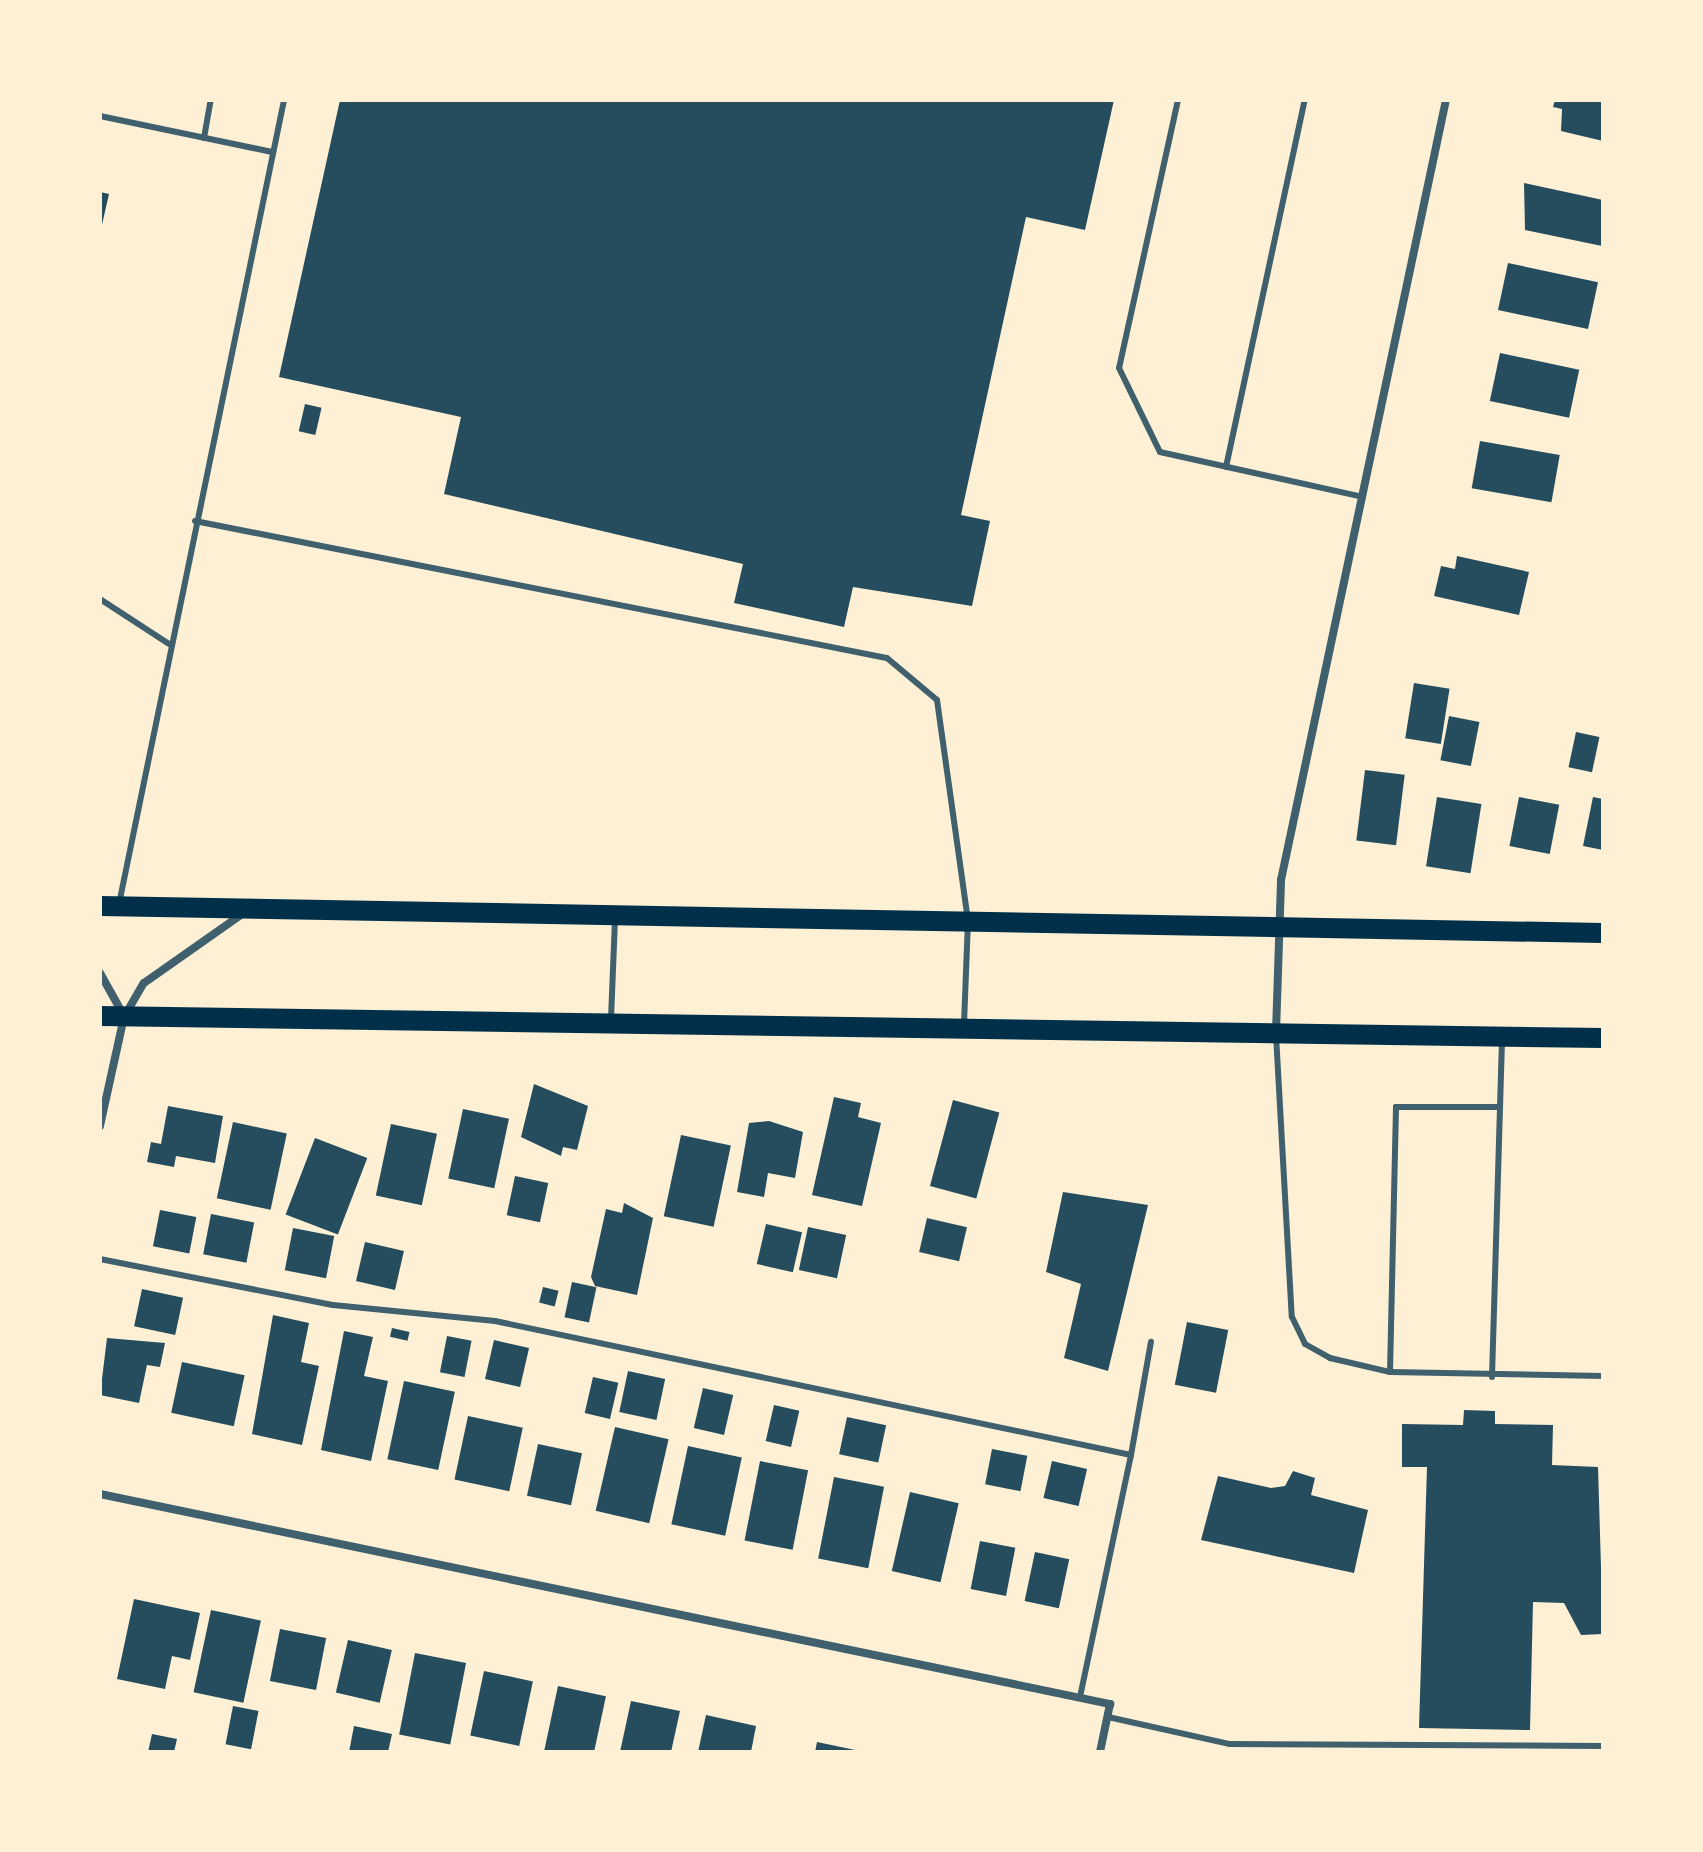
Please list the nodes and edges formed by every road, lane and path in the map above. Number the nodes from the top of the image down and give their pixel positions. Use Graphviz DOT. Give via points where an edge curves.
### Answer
graph roads {
  1 [pos="211,100"];
  2 [pos="284,100"];
  3 [pos="1178,100"];
  4 [pos="1305,100"];
  5 [pos="1446,100"];
  6 [pos="100,116"];
  7 [pos="204,138"];
  8 [pos="273,152"];
  9 [pos="1226,467"];
  10 [pos="1359,496"];
  11 [pos="195,521"];
  12 [pos="100,599"];
  13 [pos="169,644"];
  14 [pos="109,906"];
  15 [pos="251,908"];
  16 [pos="615,914"];
  17 [pos="968,920"];
  18 [pos="1275,931"];
  19 [pos="1603,933"];
  20 [pos="100,973"];
  21 [pos="100,1016"];
  22 [pos="124,1017"];
  23 [pos="611,1023"];
  24 [pos="964,1028"];
  25 [pos="1276,1032"];
  26 [pos="1502,1036"];
  27 [pos="1603,1038"];
  28 [pos="1500,1107"];
  29 [pos="100,1126"];
  30 [pos="100,1259"];
  31 [pos="1151,1342"];
  32 [pos="1390,1372"];
  33 [pos="1603,1376"];
  34 [pos="1492,1377"];
  35 [pos="1131,1455"];
  36 [pos="100,1494"];
  37 [pos="1080,1698"];
  38 [pos="1108,1717"];
  39 [pos="1230,1744"];
  40 [pos="1603,1746"];
  41 [pos="1100,1752"];
  42 [pos="1229,1752"];
  1 -- 7 [label="lane"];
  2 -- 8 [label="lane"];
  3 -- 9 [label="lane" via="1119,368 1160,452"];
  4 -- 9 [label="lane"];
  5 -- 10 [label="street"];
  6 -- 7 [label="lane"];
  7 -- 8 [label="lane"];
  8 -- 11 [label="lane"];
  9 -- 10 [label="lane"];
  10 -- 18 [label="street"];
  11 -- 13 [label="lane"];
  11 -- 17 [label="lane" via="887,658 937,700"];
  12 -- 13 [label="lane"];
  13 -- 14 [label="lane"];
  14 -- 15 [label="main road"];
  15 -- 16 [label="main road"];
  15 -- 22 [label="street" via="160,968"];
  16 -- 17 [label="main road"];
  16 -- 23 [label="lane"];
  17 -- 18 [label="main road"];
  17 -- 24 [label="lane"];
  18 -- 19 [label="main road"];
  18 -- 25 [label="street"];
  20 -- 22 [label="street"];
  21 -- 22 [label="main road"];
  22 -- 23 [label="main road"];
  22 -- 29 [label="street"];
  23 -- 24 [label="main road"];
  24 -- 25 [label="main road"];
  25 -- 26 [label="main road"];
  25 -- 32 [label="lane" via="1292,1317 1305,1344 1330,1358"];
  26 -- 27 [label="main road"];
  26 -- 28 [label="lane"];
  28 -- 32 [label="lane" via="1396,1107"];
  28 -- 34 [label="lane"];
  30 -- 35 [label="lane" via="333,1305 495,1321"];
  31 -- 35 [label="lane"];
  32 -- 34 [label="lane"];
  33 -- 34 [label="lane"];
  35 -- 37 [label="lane"];
  36 -- 37 [label="street"];
  37 -- 38 [label="street" via="1110,1704"];
  38 -- 39 [label="lane"];
  38 -- 41 [label="street"];
  39 -- 40 [label="lane"];
  39 -- 42 [label="lane"];
}
